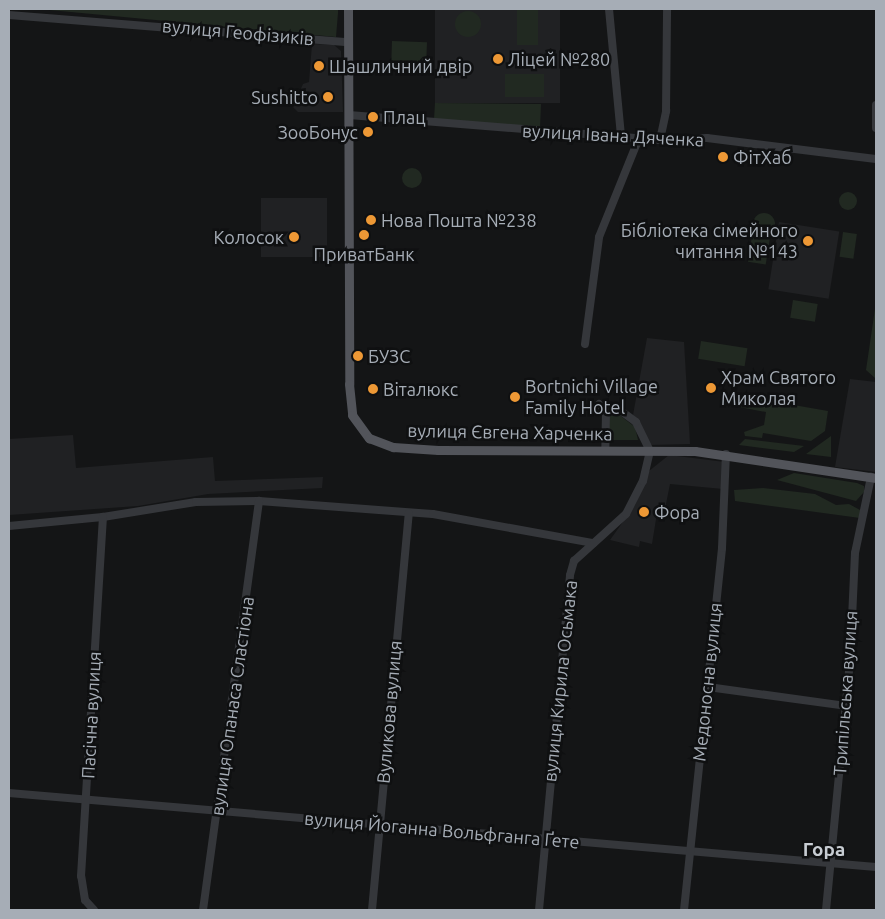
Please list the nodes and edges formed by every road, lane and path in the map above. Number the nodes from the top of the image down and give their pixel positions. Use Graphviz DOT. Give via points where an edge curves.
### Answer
graph roads {
  1 [pos="348,9"];
  2 [pos="608,9"];
  3 [pos="667,9"];
  4 [pos="9,15"];
  5 [pos="348,42"];
  6 [pos="876,105"];
  7 [pos="349,115"];
  8 [pos="876,128"];
  9 [pos="621,137"];
  10 [pos="639,138"];
  11 [pos="660,140"];
  12 [pos="876,150"];
  13 [pos="876,159"];
  14 [pos="585,344"];
  15 [pos="599,404"];
  16 [pos="606,411"];
  17 [pos="605,450"];
  18 [pos="650,451"];
  19 [pos="726,454"];
  20 [pos="873,478"];
  21 [pos="258,501"];
  22 [pos="409,514"];
  23 [pos="103,517"];
  24 [pos="9,526"];
  25 [pos="593,543"];
  26 [pos="708,687"];
  27 [pos="846,706"];
  28 [pos="9,793"];
  29 [pos="87,801"];
  30 [pos="218,810"];
  31 [pos="379,824"];
  32 [pos="545,839"];
  33 [pos="689,851"];
  34 [pos="830,863"];
  35 [pos="876,867"];
  36 [pos="94,910"];
  37 [pos="203,910"];
  38 [pos="372,910"];
  39 [pos="540,910"];
  40 [pos="684,910"];
  41 [pos="826,910"];
  1 -- 5 [label="main road, вулиця Євгена Харченка"];
  2 -- 9 [label="street"];
  3 -- 11 [label="street" via="666,111"];
  4 -- 5 [label="street, вулиця Геофізиків"];
  5 -- 7 [label="main road, вулиця Євгена Харченка"];
  6 -- 8 [label="street"];
  7 -- 9 [label="street, вулиця Івана Дяченка"];
  7 -- 17 [label="main road, вулиця Євгена Харченка" via="349,384 358,426 369,438 393,446"];
  9 -- 10 [label="street, вулиця Івана Дяченка"];
  10 -- 11 [label="street, вулиця Івана Дяченка"];
  10 -- 14 [label="street" via="599,237"];
  11 -- 13 [label="street, вулиця Івана Дяченка" via="707,138"];
  12 -- 13 [label="street"];
  15 -- 16 [label="street"];
  16 -- 17 [label="street"];
  16 -- 18 [label="street" via="621,411 636,422"];
  17 -- 18 [label="main road, вулиця Євгена Харченка"];
  18 -- 19 [label="main road, вулиця Євгена Харченка"];
  18 -- 25 [label="street, вулиця Кирила Осьмака" via="642,481 626,514"];
  19 -- 20 [label="main road, вулиця Євгена Харченка"];
  19 -- 26 [label="street, Медоносна вулиця" via="728,486"];
  20 -- 27 [label="street, Трипільська вулиця" via="855,553"];
  21 -- 22 [label="street"];
  21 -- 23 [label="street" via="196,502"];
  21 -- 30 [label="street, вулиця Опанаса Сластіона"];
  22 -- 25 [label="street" via="547,532"];
  22 -- 31 [label="street, Вуликова вулиця"];
  23 -- 24 [label="street"];
  23 -- 29 [label="street, Пасічна вулиця"];
  25 -- 32 [label="street, вулиця Кирила Осьмака" via="574,561 570,575"];
  26 -- 27 [label="street"];
  26 -- 33 [label="street, Медоносна вулиця"];
  27 -- 34 [label="street, Трипільська вулиця"];
  28 -- 29 [label="street, вулиця Йоганна Вольфганга Ґете"];
  29 -- 30 [label="street, вулиця Йоганна Вольфганга Ґете"];
  29 -- 36 [label="street, Пасічна вулиця" via="81,876 84,895"];
  30 -- 31 [label="street, вулиця Йоганна Вольфганга Ґете"];
  30 -- 37 [label="street, вулиця Опанаса Сластіона"];
  31 -- 32 [label="street, вулиця Йоганна Вольфганга Ґете"];
  31 -- 38 [label="street, Вуликова вулиця"];
  32 -- 33 [label="street, вулиця Йоганна Вольфганга Ґете"];
  32 -- 39 [label="street, вулиця Кирила Осьмака"];
  33 -- 34 [label="street, вулиця Йоганна Вольфганга Ґете"];
  33 -- 40 [label="street, Медоносна вулиця"];
  34 -- 35 [label="street, вулиця Йоганна Вольфганга Ґете"];
  34 -- 41 [label="street, Трипільська вулиця"];
}
